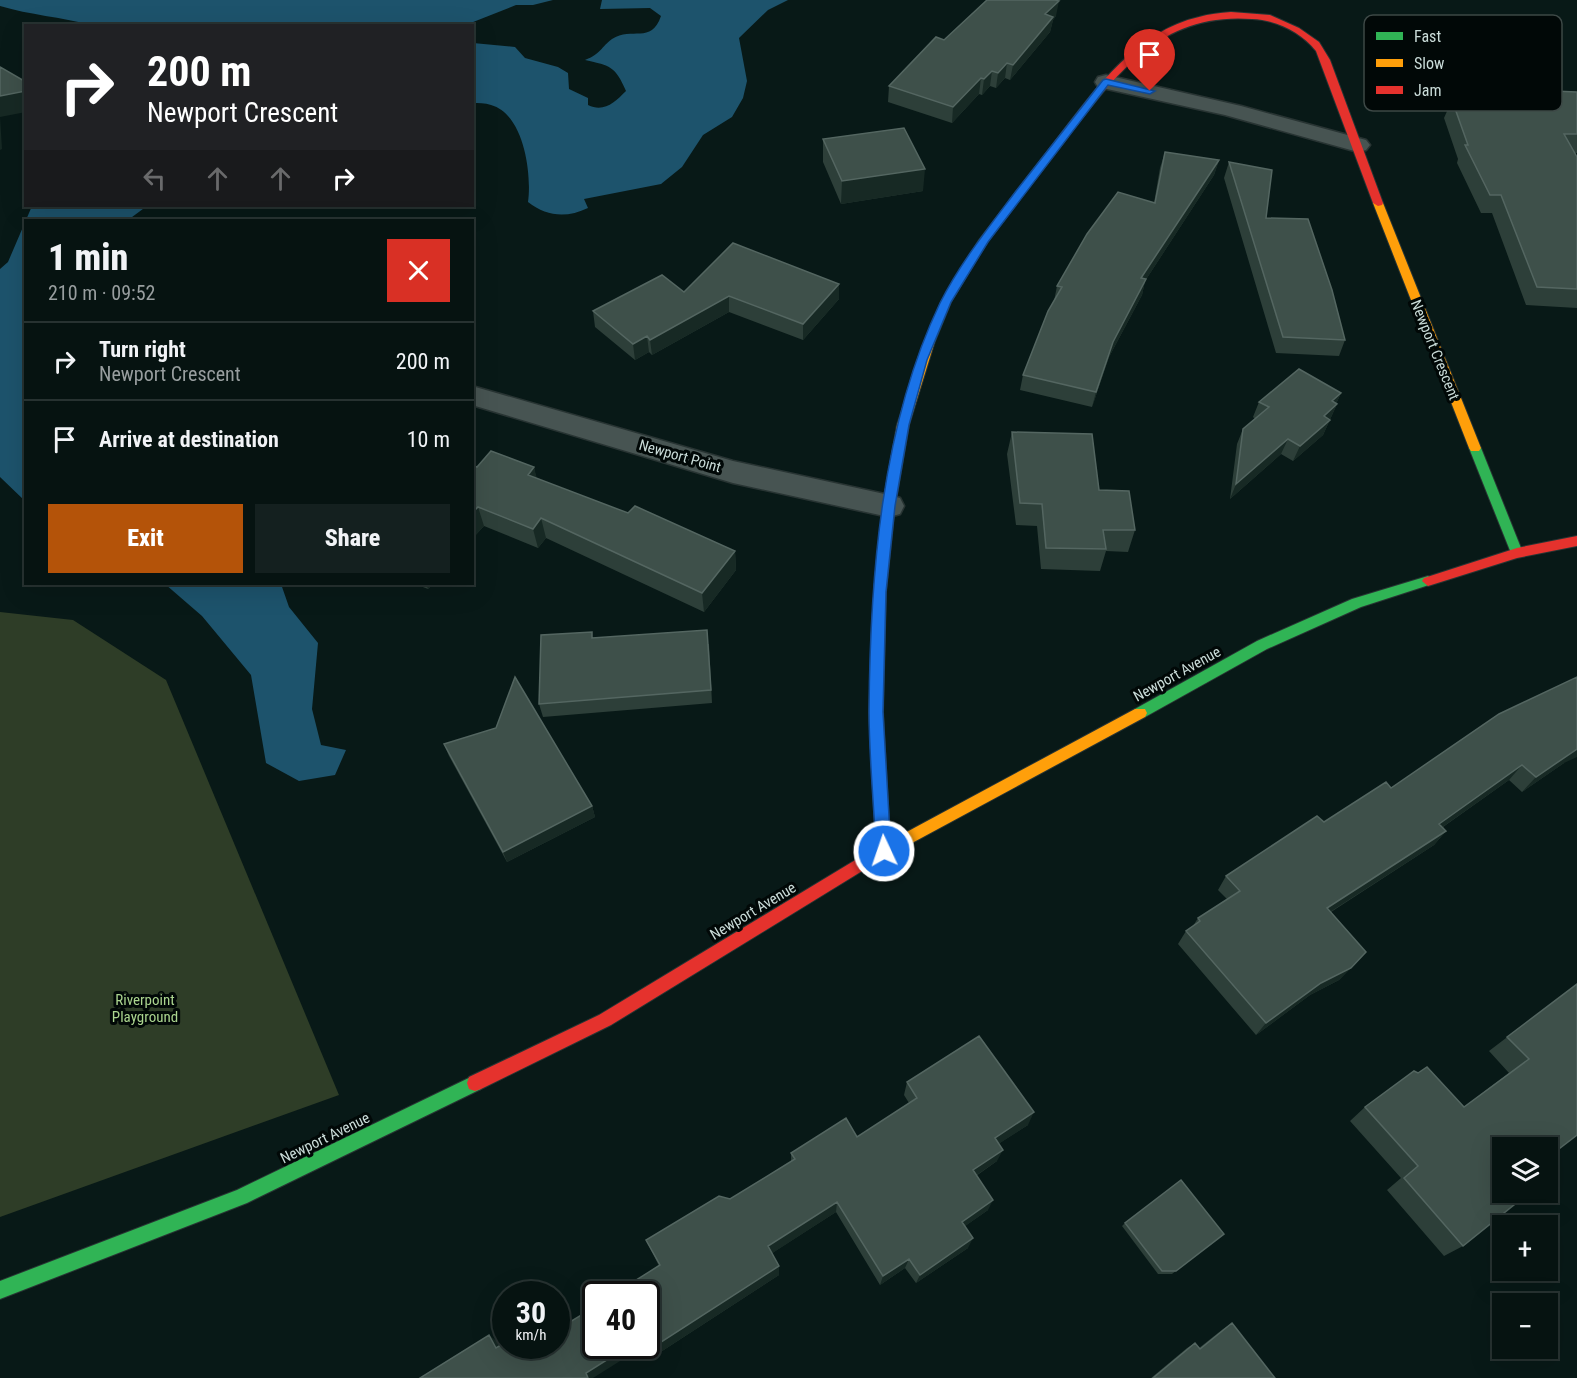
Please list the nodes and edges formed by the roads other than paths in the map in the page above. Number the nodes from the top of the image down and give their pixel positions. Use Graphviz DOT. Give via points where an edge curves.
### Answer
graph roads {
  1 [pos="1106,82"];
  2 [pos="1358,145"];
  3 [pos="474,396"];
  4 [pos="889,506"];
  5 [pos="1577,541"];
  6 [pos="1517,553"];
  7 [pos="884,851"];
  8 [pos="0,1290"];
  1 -- 2 [label="street" via="1215,104"];
  1 -- 2 [label="street, Newport Crescent" via="1130,50 1168,22 1196,11 1236,11 1268,17 1307,36 1320,49"];
  1 -- 4 [label="street, Newport Crescent" via="984,240 946,302 922,360 903,425"];
  2 -- 6 [label="street, Newport Crescent" via="1420,313"];
  3 -- 4 [label="street, Newport Point" via="733,472"];
  4 -- 7 [label="street, Newport Crescent" via="880,592 876,712"];
  5 -- 6 [label="street, Newport Avenue"];
  6 -- 7 [label="street, Newport Avenue" via="1357,603 1262,645"];
  7 -- 8 [label="street, Newport Avenue" via="605,1020 241,1197"];
}
